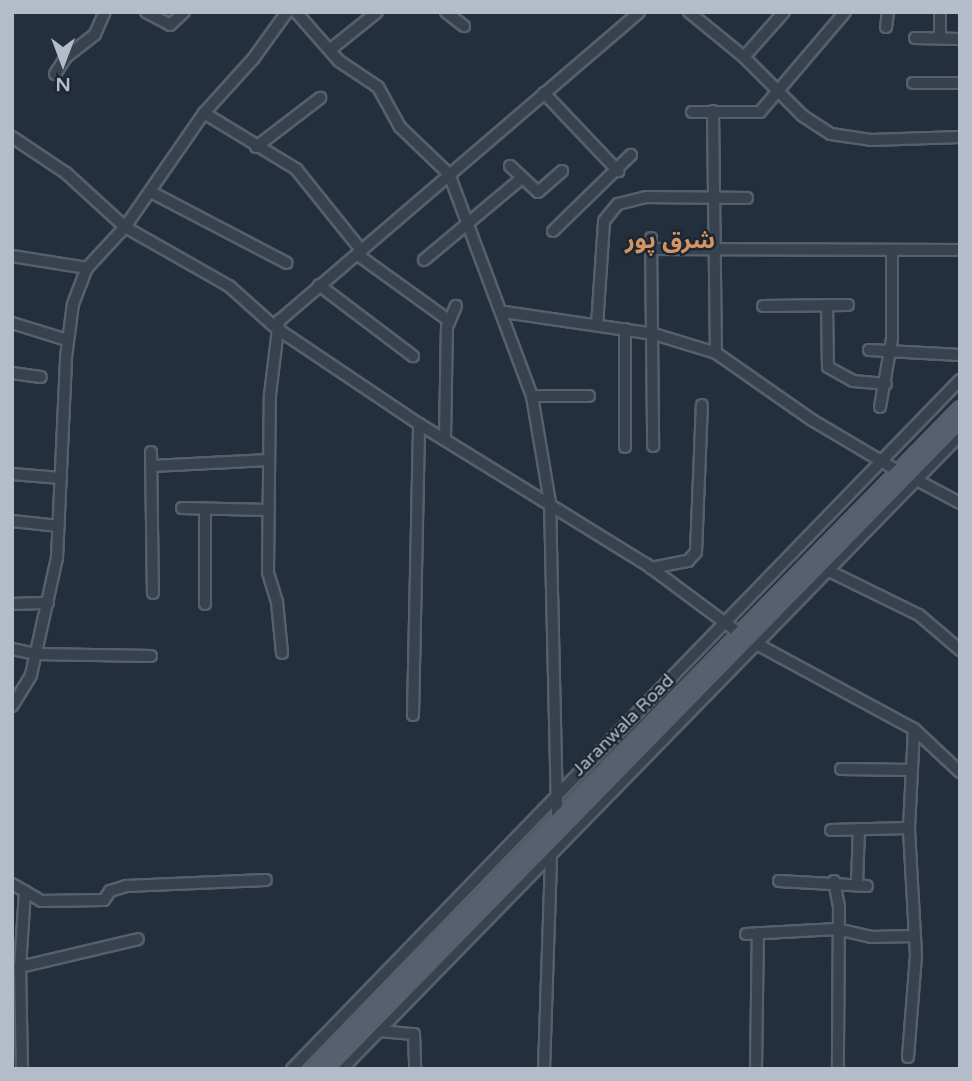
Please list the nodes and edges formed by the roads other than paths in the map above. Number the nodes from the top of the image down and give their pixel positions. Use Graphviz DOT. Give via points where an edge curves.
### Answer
graph roads {
  1 [pos="104,12"];
  2 [pos="146,12"];
  3 [pos="184,12"];
  4 [pos="287,12"];
  5 [pos="296,12"];
  6 [pos="377,12"];
  7 [pos="446,12"];
  8 [pos="639,12"];
  9 [pos="690,12"];
  10 [pos="785,12"];
  11 [pos="845,12"];
  12 [pos="888,12"];
  13 [pos="940,12"];
  14 [pos="464,26"];
  15 [pos="886,27"];
  16 [pos="940,37"];
  17 [pos="915,38"];
  18 [pos="960,38"];
  19 [pos="331,49"];
  20 [pos="744,57"];
  21 [pos="55,74"];
  22 [pos="913,83"];
  23 [pos="960,83"];
  24 [pos="544,93"];
  25 [pos="780,93"];
  26 [pos="320,98"];
  27 [pos="713,111"];
  28 [pos="692,112"];
  29 [pos="204,113"];
  30 [pos="12,137"];
  31 [pos="960,137"];
  32 [pos="256,146"];
  33 [pos="631,155"];
  34 [pos="510,166"];
  35 [pos="562,170"];
  36 [pos="618,171"];
  37 [pos="449,174"];
  38 [pos="522,178"];
  39 [pos="151,191"];
  40 [pos="715,198"];
  41 [pos="747,198"];
  42 [pos="469,223"];
  43 [pos="125,228"];
  44 [pos="553,231"];
  45 [pos="651,238"];
  46 [pos="652,249"];
  47 [pos="717,250"];
  48 [pos="892,250"];
  49 [pos="956,250"];
  50 [pos="360,253"];
  51 [pos="12,256"];
  52 [pos="424,260"];
  53 [pos="287,262"];
  54 [pos="87,268"];
  55 [pos="319,285"];
  56 [pos="848,305"];
  57 [pos="456,306"];
  58 [pos="764,306"];
  59 [pos="827,306"];
  60 [pos="504,312"];
  61 [pos="448,320"];
  62 [pos="12,323"];
  63 [pos="597,325"];
  64 [pos="276,328"];
  65 [pos="625,329"];
  66 [pos="654,334"];
  67 [pos="67,340"];
  68 [pos="869,350"];
  69 [pos="888,350"];
  70 [pos="716,352"];
  71 [pos="960,355"];
  72 [pos="413,356"];
  73 [pos="12,373"];
  74 [pos="41,377"];
  75 [pos="960,380"];
  76 [pos="886,384"];
  77 [pos="532,396"];
  78 [pos="589,396"];
  79 [pos="702,405"];
  80 [pos="880,407"];
  81 [pos="960,408"];
  82 [pos="960,423"];
  83 [pos="419,424"];
  84 [pos="960,435"];
  85 [pos="445,438"];
  86 [pos="625,446"];
  87 [pos="653,446"];
  88 [pos="151,452"];
  89 [pos="269,460"];
  90 [pos="884,463"];
  91 [pos="152,466"];
  92 [pos="12,474"];
  93 [pos="907,476"];
  94 [pos="61,478"];
  95 [pos="550,502"];
  96 [pos="960,503"];
  97 [pos="182,508"];
  98 [pos="205,509"];
  99 [pos="269,510"];
  100 [pos="12,521"];
  101 [pos="59,526"];
  102 [pos="651,568"];
  103 [pos="827,570"];
  104 [pos="153,593"];
  105 [pos="47,603"];
  106 [pos="12,604"];
  107 [pos="205,604"];
  108 [pos="727,624"];
  109 [pos="747,639"];
  110 [pos="12,649"];
  111 [pos="960,650"];
  112 [pos="282,653"];
  113 [pos="36,654"];
  114 [pos="150,656"];
  115 [pos="12,705"];
  116 [pos="413,715"];
  117 [pos="914,729"];
  118 [pos="841,769"];
  119 [pos="912,770"];
  120 [pos="960,772"];
  121 [pos="554,801"];
  122 [pos="557,816"];
  123 [pos="909,828"];
  124 [pos="859,829"];
  125 [pos="831,830"];
  126 [pos="551,839"];
  127 [pos="551,854"];
  128 [pos="266,880"];
  129 [pos="779,881"];
  130 [pos="834,881"];
  131 [pos="12,884"];
  132 [pos="25,891"];
  133 [pos="837,929"];
  134 [pos="758,933"];
  135 [pos="746,934"];
  136 [pos="914,936"];
  137 [pos="138,939"];
  138 [pos="20,967"];
  139 [pos="378,1031"];
  140 [pos="908,1057"];
  141 [pos="22,1069"];
  142 [pos="292,1069"];
  143 [pos="313,1069"];
  144 [pos="329,1069"];
  145 [pos="342,1069"];
  146 [pos="415,1069"];
  147 [pos="544,1069"];
  148 [pos="756,1069"];
  149 [pos="838,1069"];
  1 -- 21 [label="street" via="95,34 66,57"];
  2 -- 3 [label="street" via="170,25"];
  4 -- 29 [label="street" via="253,59"];
  5 -- 19 [label="street"];
  6 -- 19 [label="street"];
  7 -- 14 [label="street"];
  8 -- 24 [label="street"];
  9 -- 20 [label="street"];
  10 -- 20 [label="street"];
  11 -- 25 [label="street"];
  12 -- 15 [label="street"];
  13 -- 16 [label="street"];
  16 -- 17 [label="street"];
  16 -- 18 [label="street"];
  19 -- 37 [label="street" via="378,88 400,127"];
  20 -- 25 [label="street"];
  22 -- 23 [label="street"];
  24 -- 36 [label="street"];
  24 -- 37 [label="street"];
  25 -- 27 [label="street" via="758,113"];
  25 -- 31 [label="street" via="803,116 831,134 871,140"];
  26 -- 32 [label="street"];
  27 -- 28 [label="street"];
  27 -- 40 [label="street"];
  29 -- 32 [label="street"];
  29 -- 39 [label="street"];
  30 -- 43 [label="street" via="66,173"];
  32 -- 50 [label="street" via="296,169"];
  33 -- 36 [label="street"];
  34 -- 38 [label="street"];
  35 -- 38 [label="street" via="538,191"];
  36 -- 44 [label="street"];
  37 -- 42 [label="street"];
  37 -- 50 [label="street"];
  38 -- 42 [label="street"];
  39 -- 43 [label="street"];
  39 -- 53 [label="street"];
  40 -- 41 [label="street"];
  40 -- 47 [label="street"];
  40 -- 63 [label="street" via="646,197 618,204 604,221"];
  42 -- 52 [label="street"];
  42 -- 60 [label="street"];
  43 -- 54 [label="street"];
  43 -- 64 [label="street" via="229,286"];
  45 -- 46 [label="street"];
  46 -- 47 [label="street"];
  46 -- 66 [label="street"];
  47 -- 48 [label="street"];
  47 -- 70 [label="street"];
  48 -- 49 [label="street"];
  48 -- 69 [label="street" via="892,339"];
  50 -- 55 [label="street"];
  50 -- 61 [label="street"];
  51 -- 54 [label="street"];
  54 -- 67 [label="street" via="73,304"];
  55 -- 64 [label="street" via="285,314"];
  55 -- 72 [label="street"];
  56 -- 59 [label="street"];
  57 -- 61 [label="street"];
  58 -- 59 [label="street"];
  59 -- 76 [label="street" via="828,367 853,381"];
  60 -- 63 [label="street"];
  60 -- 77 [label="street"];
  61 -- 85 [label="street"];
  62 -- 67 [label="street"];
  63 -- 65 [label="street"];
  64 -- 83 [label="street"];
  64 -- 89 [label="street"];
  65 -- 66 [label="street"];
  65 -- 86 [label="street"];
  66 -- 70 [label="street"];
  66 -- 87 [label="street"];
  67 -- 94 [label="street"];
  68 -- 69 [label="street"];
  69 -- 71 [label="street"];
  69 -- 76 [label="street"];
  70 -- 90 [label="street"];
  73 -- 74 [label="street"];
  75 -- 90 [label="street"];
  76 -- 80 [label="street"];
  77 -- 78 [label="street"];
  77 -- 95 [label="street"];
  79 -- 102 [label="street" via="696,552 688,561"];
  81 -- 93 [label="main road, Jaranwala Road"];
  82 -- 93 [label="main road, Jaranwala Road"];
  83 -- 85 [label="street"];
  83 -- 116 [label="street"];
  84 -- 93 [label="street"];
  85 -- 95 [label="street"];
  88 -- 91 [label="street"];
  89 -- 91 [label="street"];
  89 -- 99 [label="street"];
  90 -- 93 [label="street"];
  90 -- 108 [label="street"];
  91 -- 104 [label="street"];
  92 -- 94 [label="street"];
  93 -- 96 [label="street"];
  93 -- 103 [label="street"];
  93 -- 109 [label="main road, Jaranwala Road"];
  94 -- 101 [label="street"];
  95 -- 102 [label="street"];
  95 -- 121 [label="street"];
  97 -- 98 [label="street"];
  98 -- 99 [label="street"];
  98 -- 107 [label="street"];
  99 -- 112 [label="street" via="268,572 277,603"];
  100 -- 101 [label="street"];
  101 -- 105 [label="street"];
  102 -- 108 [label="street"];
  103 -- 109 [label="street"];
  103 -- 111 [label="street" via="919,615"];
  105 -- 106 [label="street"];
  105 -- 113 [label="street"];
  108 -- 109 [label="street"];
  108 -- 121 [label="street"];
  109 -- 117 [label="street"];
  109 -- 122 [label="main road, Jaranwala Road"];
  109 -- 126 [label="main road, Jaranwala Road"];
  109 -- 127 [label="street"];
  110 -- 113 [label="street"];
  113 -- 114 [label="street"];
  113 -- 115 [label="street" via="30,675"];
  117 -- 119 [label="street"];
  117 -- 120 [label="street"];
  118 -- 119 [label="street"];
  119 -- 123 [label="street"];
  121 -- 122 [label="street"];
  121 -- 142 [label="street"];
  122 -- 143 [label="main road, Jaranwala Road"];
  123 -- 124 [label="street"];
  123 -- 136 [label="street"];
  124 -- 125 [label="street"];
  124 -- 130 [label="street" via="862,884"];
  126 -- 127 [label="street"];
  126 -- 144 [label="main road, Jaranwala Road"];
  127 -- 139 [label="street"];
  127 -- 147 [label="street"];
  128 -- 132 [label="street" via="126,886 110,891 104,900 41,901"];
  129 -- 130 [label="street"];
  130 -- 133 [label="street"];
  131 -- 132 [label="street"];
  132 -- 138 [label="street"];
  133 -- 134 [label="street"];
  133 -- 136 [label="street" via="871,937"];
  133 -- 149 [label="street"];
  134 -- 135 [label="street"];
  134 -- 148 [label="street"];
  136 -- 140 [label="street"];
  137 -- 138 [label="street"];
  138 -- 141 [label="street"];
  139 -- 145 [label="street"];
  139 -- 146 [label="street" via="414,1034"];
}
